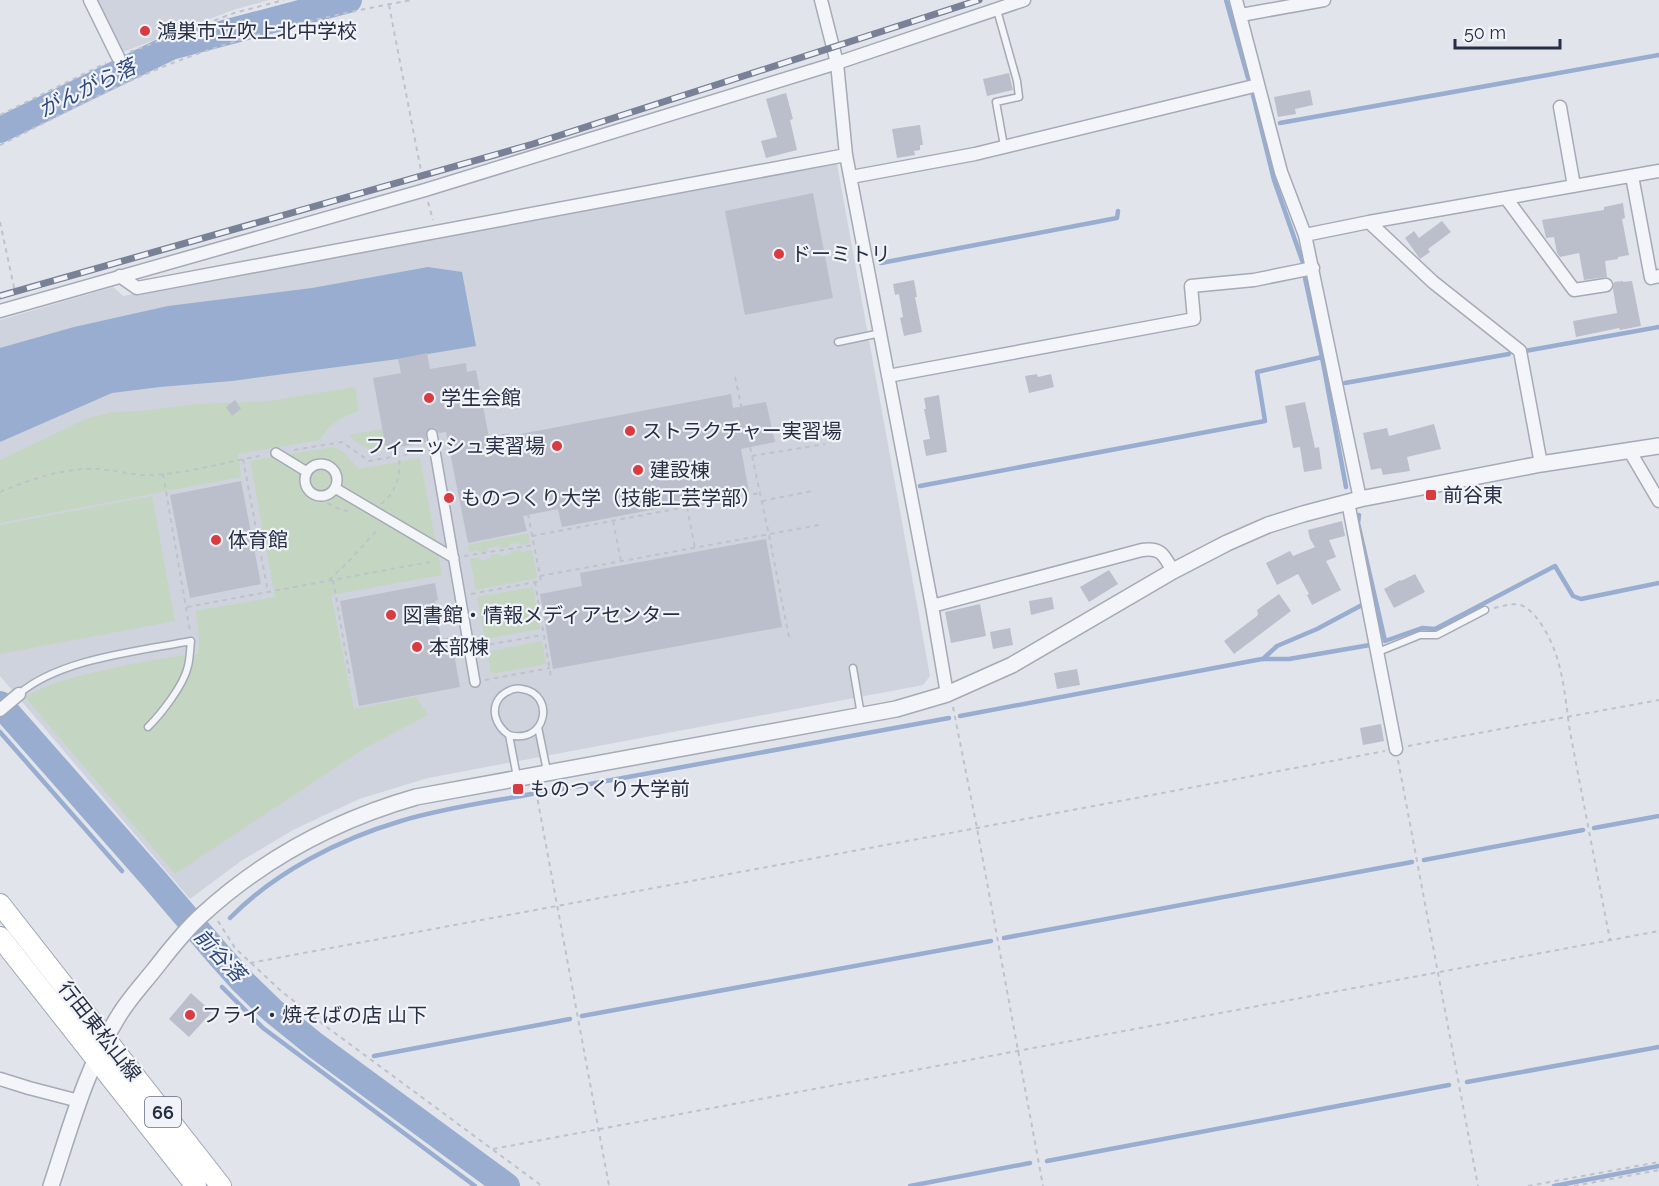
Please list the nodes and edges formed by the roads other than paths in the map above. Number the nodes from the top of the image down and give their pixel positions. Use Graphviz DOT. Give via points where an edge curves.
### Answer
graph roads {
  1 [pos="90,0"];
  2 [pos="821,0"];
  3 [pos="1024,0"];
  4 [pos="1236,0"];
  5 [pos="1323,0"];
  6 [pos="997,9"];
  7 [pos="1240,15"];
  8 [pos="118,57"];
  9 [pos="837,63"];
  10 [pos="1258,85"];
  11 [pos="1560,107"];
  12 [pos="1004,147"];
  13 [pos="846,155"];
  14 [pos="1659,171"];
  15 [pos="1632,176"];
  16 [pos="851,177"];
  17 [pos="1574,186"];
  18 [pos="1506,198"];
  19 [pos="1369,222"];
  20 [pos="1305,236"];
  21 [pos="1313,268"];
  22 [pos="120,276"];
  23 [pos="1659,276"];
  24 [pos="1606,285"];
  25 [pos="0,311"];
  26 [pos="881,333"];
  27 [pos="838,342"];
  28 [pos="888,376"];
  29 [pos="432,434"];
  30 [pos="1659,446"];
  31 [pos="1629,450"];
  32 [pos="276,453"];
  33 [pos="1541,464"];
  34 [pos="307,472"];
  35 [pos="335,488"];
  36 [pos="1354,501"];
  37 [pos="1659,501"];
  38 [pos="454,558"];
  39 [pos="1173,571"];
  40 [pos="932,606"];
  41 [pos="1485,610"];
  42 [pos="1378,652"];
  43 [pos="853,668"];
  44 [pos="475,682"];
  45 [pos="947,694"];
  46 [pos="16,696"];
  47 [pos="0,710"];
  48 [pos="861,715"];
  49 [pos="148,727"];
  50 [pos="538,728"];
  51 [pos="509,735"];
  52 [pos="1396,749"];
  53 [pos="540,773"];
  54 [pos="517,777"];
  55 [pos="0,904"];
  56 [pos="0,937"];
  57 [pos="106,1038"];
  58 [pos="96,1060"];
  59 [pos="0,1079"];
  60 [pos="79,1101"];
  61 [pos="51,1186"];
  62 [pos="196,1186"];
  63 [pos="221,1186"];
  1 -- 8 [label="street"];
  2 -- 9 [label="street"];
  3 -- 6 [label="street"];
  4 -- 7 [label="street"];
  5 -- 7 [label="street"];
  6 -- 9 [label="street"];
  6 -- 12 [label="lane" via="1019,97 996,102"];
  7 -- 10 [label="street"];
  9 -- 13 [label="street"];
  9 -- 22 [label="street" via="425,190"];
  10 -- 12 [label="street"];
  10 -- 20 [label="street" via="1281,172"];
  11 -- 17 [label="street"];
  12 -- 16 [label="street"];
  13 -- 16 [label="street"];
  13 -- 22 [label="street" via="137,288"];
  14 -- 15 [label="street"];
  15 -- 17 [label="street"];
  15 -- 23 [label="street" via="1651,278"];
  16 -- 26 [label="street"];
  17 -- 18 [label="street"];
  18 -- 19 [label="street"];
  18 -- 24 [label="street" via="1574,290"];
  19 -- 20 [label="street"];
  19 -- 33 [label="street" via="1433,282 1520,351"];
  20 -- 21 [label="street"];
  21 -- 28 [label="street" via="1254,280 1191,286 1194,319"];
  21 -- 36 [label="street"];
  22 -- 25 [label="street"];
  26 -- 27 [label="lane"];
  26 -- 28 [label="street"];
  28 -- 40 [label="street"];
  29 -- 38 [label="street"];
  30 -- 31 [label="street"];
  31 -- 33 [label="street"];
  31 -- 37 [label="street"];
  32 -- 34 [label="street"];
  33 -- 36 [label="street"];
  34 -- 35 [label="street" via="320,464 330,467 337,475"];
  34 -- 35 [label="street" via="305,483 314,495 325,496"];
  35 -- 38 [label="street"];
  36 -- 39 [label="street" via="1268,525"];
  36 -- 42 [label="street"];
  38 -- 44 [label="street"];
  39 -- 40 [label="street" via="1159,551 1142,550"];
  39 -- 45 [label="street" via="1012,665"];
  40 -- 45 [label="street"];
  41 -- 42 [label="lane" via="1437,635 1420,635"];
  42 -- 52 [label="street"];
  43 -- 48 [label="lane"];
  45 -- 48 [label="street"];
  46 -- 47 [label="street"];
  46 -- 49 [label="lane" via="30,684 80,663 191,641 188,668 173,696"];
  48 -- 53 [label="street"];
  50 -- 51 [label="lane" via="525,736"];
  50 -- 51 [label="lane" via="542,704 532,692 517,688 503,694 495,708 497,724"];
  50 -- 53 [label="lane"];
  51 -- 54 [label="lane"];
  53 -- 54 [label="street"];
  54 -- 57 [label="street" via="385,806 275,858 182,935 130,999"];
  55 -- 57 [label="main road, 行田東松山線 / 66"];
  56 -- 58 [label="main road, 行田東松山線 / 66"];
  57 -- 58 [label="street"];
  57 -- 63 [label="main road, 行田東松山線 / 66"];
  58 -- 60 [label="street"];
  58 -- 62 [label="main road, 行田東松山線 / 66"];
  59 -- 60 [label="street"];
  60 -- 61 [label="street"];
}
